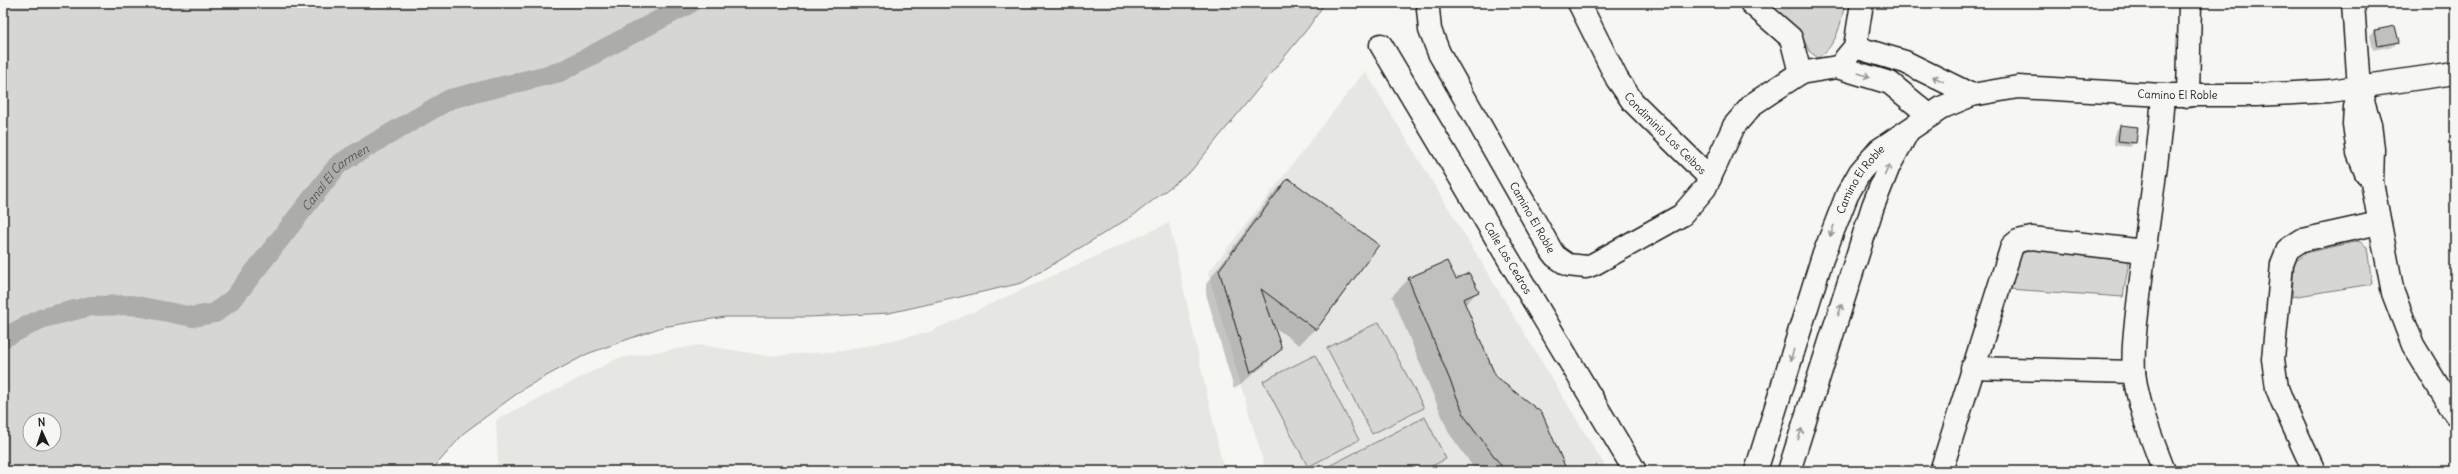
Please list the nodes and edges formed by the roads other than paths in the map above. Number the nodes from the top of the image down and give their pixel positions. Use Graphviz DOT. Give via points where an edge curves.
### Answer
graph roads {
  1 [pos="1579,3"];
  2 [pos="1751,3"];
  3 [pos="1862,3"];
  4 [pos="2190,3"];
  5 [pos="2353,3"];
  6 [pos="1428,9"];
  7 [pos="1381,45"];
  8 [pos="1855,47"];
  9 [pos="1837,67"];
  10 [pos="1800,73"];
  11 [pos="2455,73"];
  12 [pos="2359,88"];
  13 [pos="2163,95"];
  14 [pos="1972,96"];
  15 [pos="2188,96"];
  16 [pos="1930,116"];
  17 [pos="1908,130"];
  18 [pos="1710,178"];
  19 [pos="1847,195"];
  20 [pos="1873,206"];
  21 [pos="2378,224"];
  22 [pos="2144,251"];
  23 [pos="1972,368"];
  24 [pos="2134,372"];
  25 [pos="2455,414"];
  26 [pos="1635,471"];
  27 [pos="1756,471"];
  28 [pos="1789,471"];
  29 [pos="1941,471"];
  30 [pos="2164,471"];
  31 [pos="2314,471"];
  1 -- 18 [label="street, Condiminio Los Ceibos" via="1628,96"];
  2 -- 10 [label="street" via="1791,38"];
  3 -- 8 [label="street"];
  4 -- 15 [label="street"];
  5 -- 12 [label="street"];
  6 -- 18 [label="street, Camino El Roble" via="1430,30 1439,53 1551,250 1561,261 1577,267 1594,264 1668,225 1691,207"];
  7 -- 26 [label="street, Calle Los Cedros"];
  8 -- 9 [label="street"];
  14 -- 8 [label="street, one-way" via="1905,62"];
  9 -- 10 [label="street, Condiminio Los Ceibos"];
  9 -- 16 [label="street, Condiminio Los Ceibos, one-way" via="1890,83"];
  10 -- 18 [label="street, Condiminio Los Ceibos" via="1753,104 1734,126"];
  11 -- 12 [label="street, Camino El Roble"];
  12 -- 15 [label="street, Camino El Roble" via="2273,95"];
  12 -- 21 [label="street" via="2367,110 2372,137 2372,182"];
  13 -- 14 [label="street, Camino El Roble" via="2018,87"];
  13 -- 15 [label="street, Camino El Roble"];
  13 -- 22 [label="street" via="2158,154"];
  14 -- 16 [label="street, Camino El Roble" via="1957,100"];
  16 -- 17 [label="street, Camino El Roble"];
  17 -- 19 [label="street, Camino El Roble" via="1891,140 1868,161"];
  20 -- 17 [label="street, Camino El Roble, one-way" via="1889,166"];
  19 -- 20 [label="street" via="1858,208"];
  19 -- 27 [label="street, Camino El Roble, one-way" via="1822,259"];
  28 -- 20 [label="street, Camino El Roble, one-way"];
  21 -- 25 [label="street" via="2400,314 2422,362"];
  21 -- 31 [label="street" via="2302,240 2294,243 2284,256 2274,343 2275,374 2282,401"];
  22 -- 23 [label="street" via="2032,238 2018,241 2009,253"];
  22 -- 24 [label="street" via="2135,329"];
  23 -- 24 [label="street"];
  23 -- 29 [label="street"];
  24 -- 30 [label="street" via="2141,407"];
}
